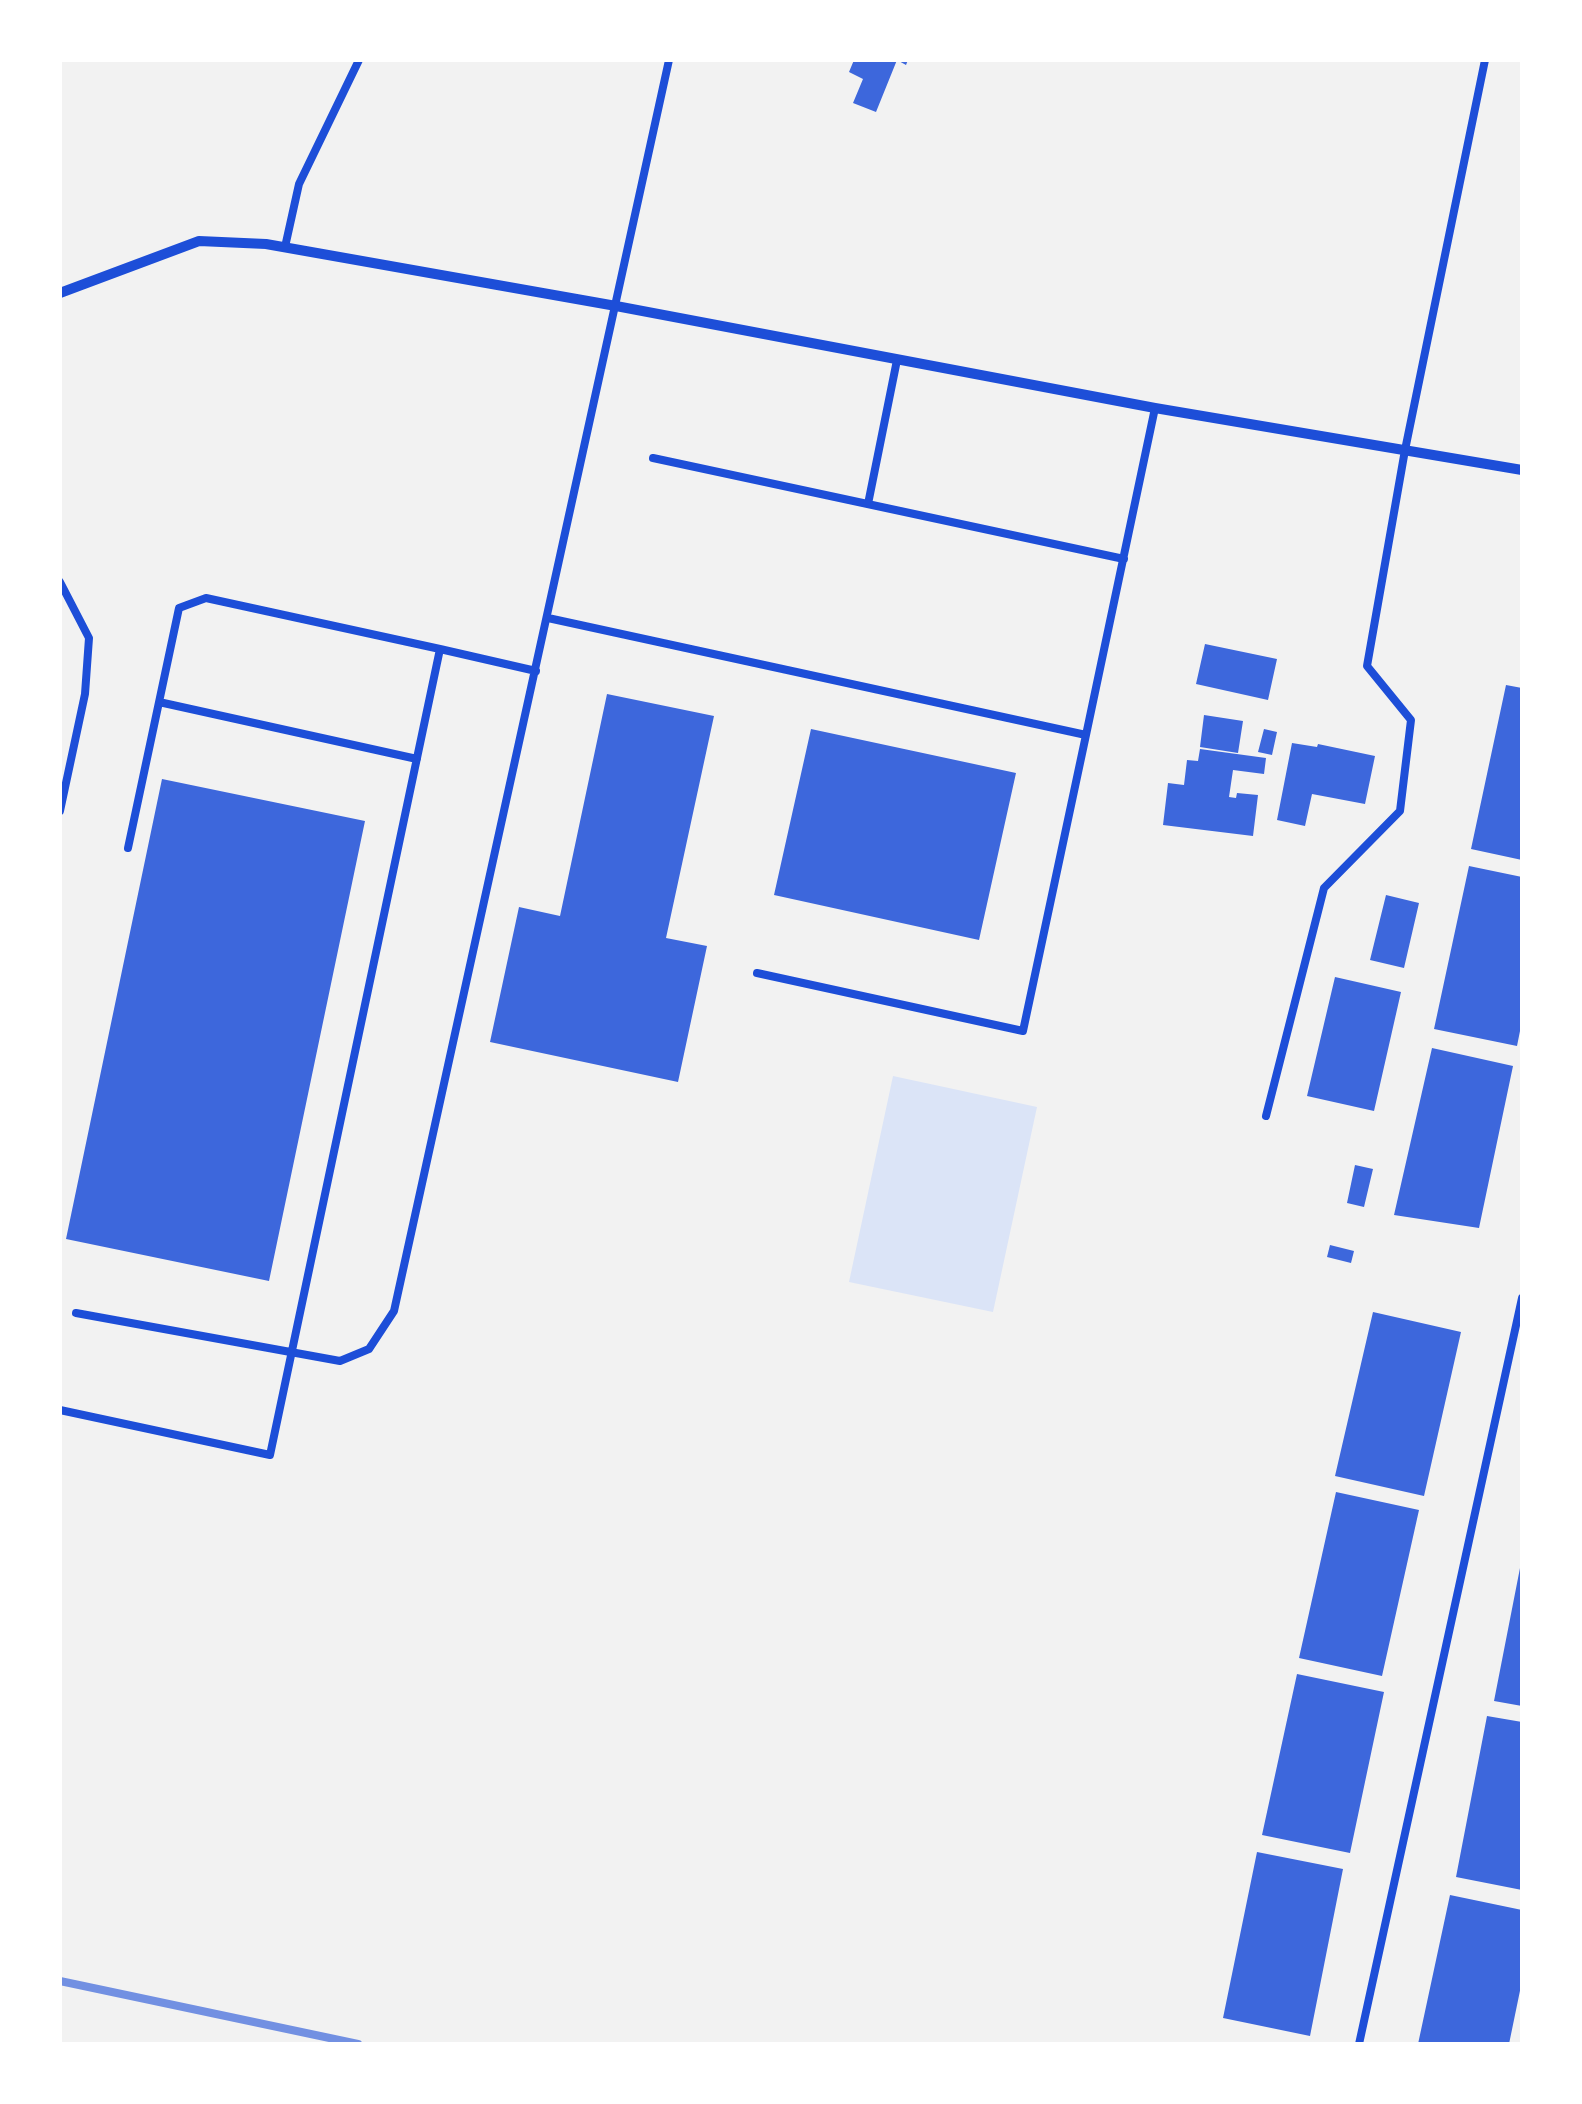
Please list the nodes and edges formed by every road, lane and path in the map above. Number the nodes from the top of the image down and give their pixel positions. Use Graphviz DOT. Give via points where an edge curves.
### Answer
graph roads {
  1 [pos="359,60"];
  2 [pos="669,60"];
  3 [pos="1486,60"];
  4 [pos="286,247"];
  5 [pos="60,293"];
  6 [pos="616,306"];
  7 [pos="897,360"];
  8 [pos="1156,408"];
  9 [pos="1405,450"];
  10 [pos="653,458"];
  11 [pos="1522,470"];
  12 [pos="868,504"];
  13 [pos="1124,559"];
  14 [pos="60,582"];
  15 [pos="548,618"];
  16 [pos="440,650"];
  17 [pos="536,671"];
  18 [pos="159,702"];
  19 [pos="1086,734"];
  20 [pos="417,759"];
  21 [pos="60,811"];
  22 [pos="128,848"];
  23 [pos="757,973"];
  24 [pos="1266,1116"];
  25 [pos="1522,1298"];
  26 [pos="76,1313"];
  27 [pos="293,1352"];
  28 [pos="60,1410"];
  29 [pos="1359,2044"];
  1 -- 4 [label="lane" via="299,184"];
  2 -- 6 [label="lane"];
  3 -- 9 [label="lane"];
  4 -- 5 [label="street" via="199,241"];
  4 -- 6 [label="street"];
  6 -- 7 [label="street"];
  6 -- 15 [label="lane"];
  7 -- 8 [label="street"];
  7 -- 12 [label="lane"];
  8 -- 9 [label="street"];
  8 -- 13 [label="lane"];
  9 -- 11 [label="street"];
  9 -- 24 [label="lane" via="1368,666 1411,720 1400,811 1324,888"];
  10 -- 12 [label="lane"];
  12 -- 13 [label="lane"];
  13 -- 19 [label="lane"];
  14 -- 21 [label="lane" via="88,638 85,694"];
  15 -- 17 [label="lane"];
  15 -- 19 [label="lane"];
  16 -- 17 [label="lane"];
  16 -- 18 [label="lane" via="206,598 179,608"];
  16 -- 20 [label="lane"];
  17 -- 27 [label="lane" via="394,1311 369,1349 340,1361"];
  18 -- 20 [label="lane"];
  18 -- 22 [label="lane"];
  19 -- 23 [label="lane" via="1023,1031"];
  20 -- 27 [label="lane"];
  25 -- 29 [label="lane"];
  26 -- 27 [label="lane"];
  27 -- 28 [label="lane" via="270,1455"];
}
